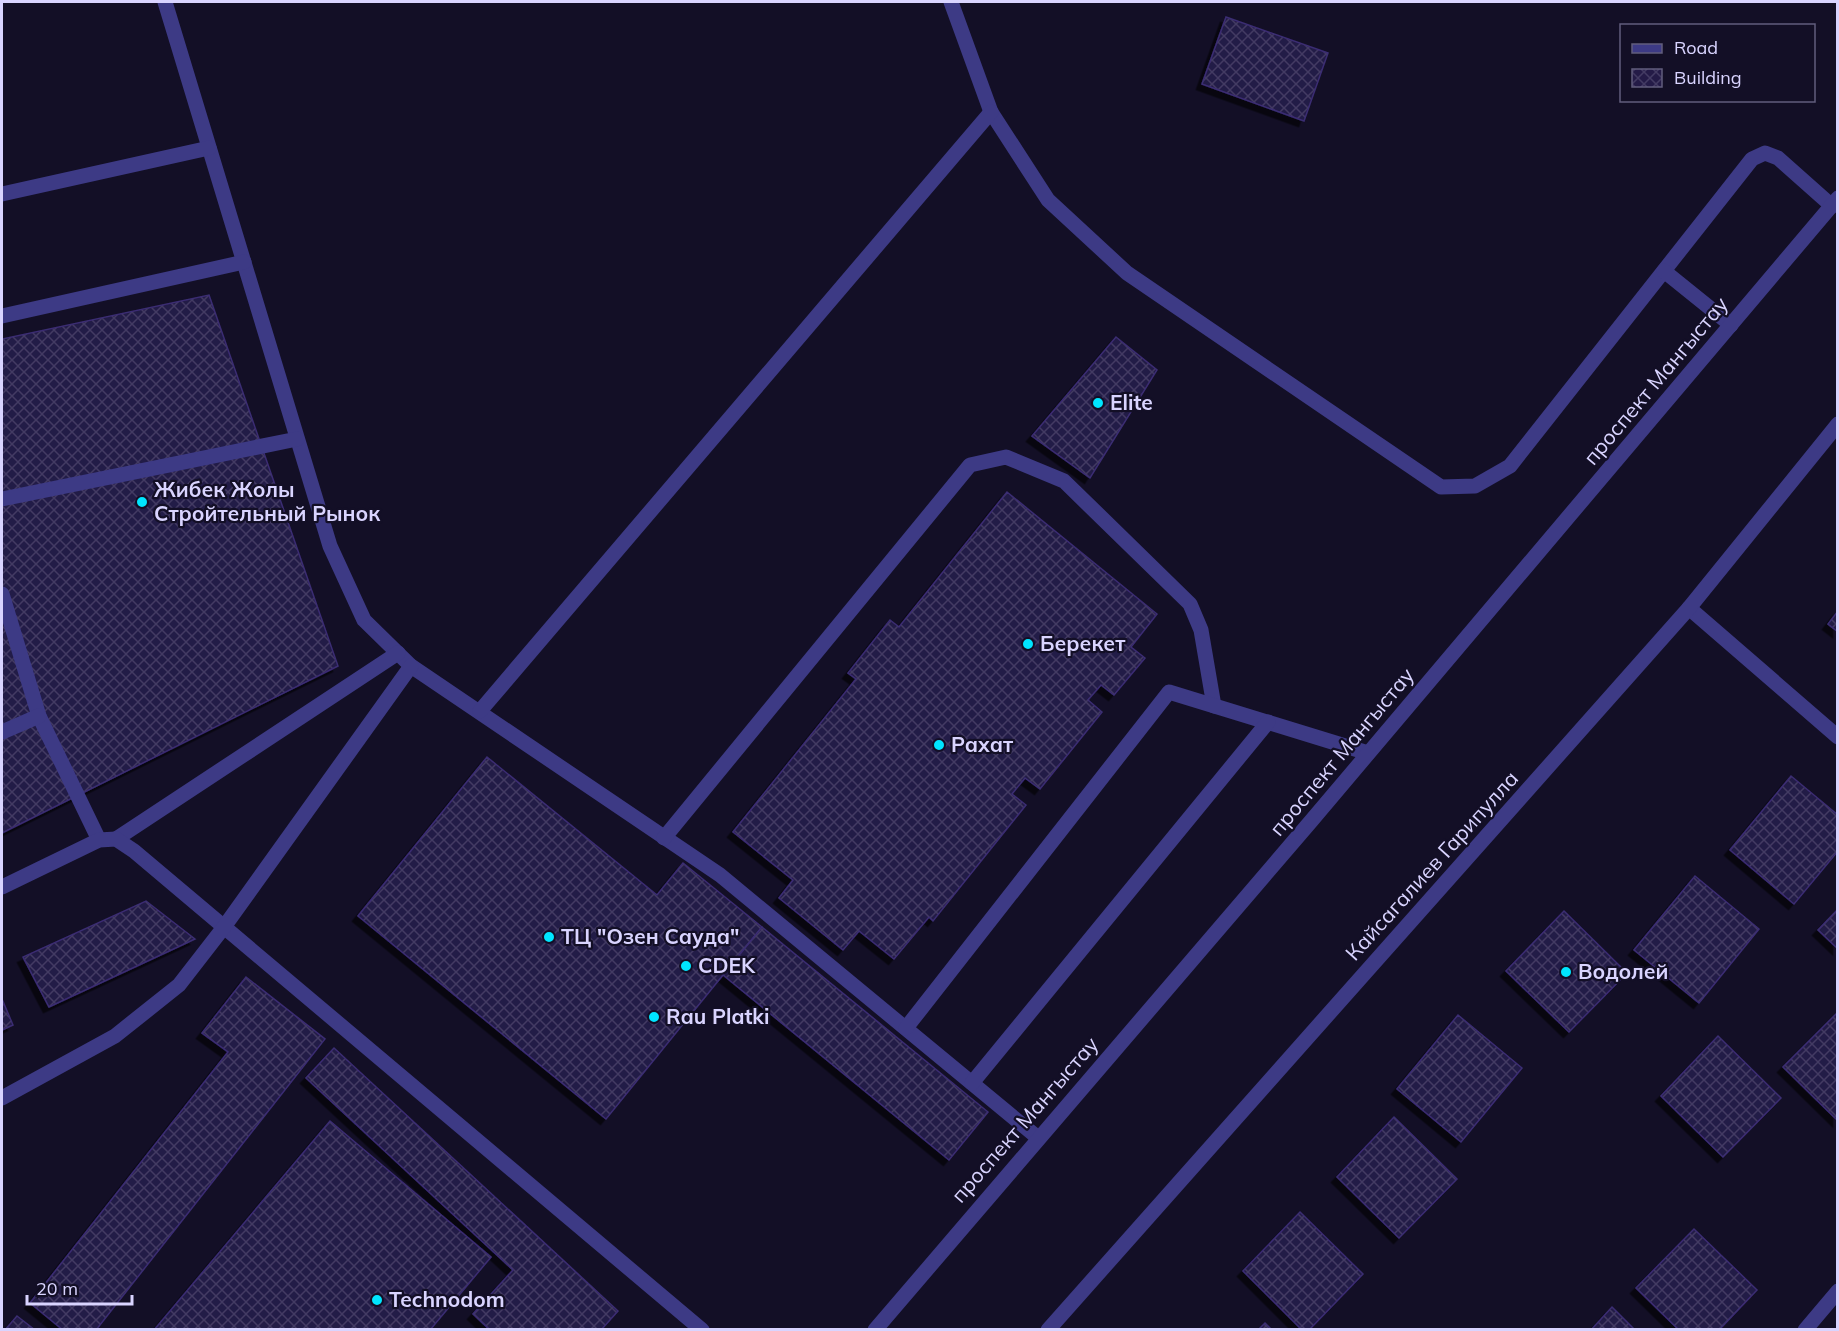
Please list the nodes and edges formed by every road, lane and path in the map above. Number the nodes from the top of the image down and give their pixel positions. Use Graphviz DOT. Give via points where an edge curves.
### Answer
graph roads {
  1 [pos="165,2"];
  2 [pos="951,2"];
  3 [pos="991,112"];
  4 [pos="209,147"];
  5 [pos="2,194"];
  6 [pos="1835,202"];
  7 [pos="244,262"];
  8 [pos="1664,271"];
  9 [pos="2,316"];
  10 [pos="1731,325"];
  11 [pos="1838,424"];
  12 [pos="297,439"];
  13 [pos="2,499"];
  14 [pos="2,594"];
  15 [pos="1689,608"];
  16 [pos="398,653"];
  17 [pos="411,666"];
  18 [pos="1214,706"];
  19 [pos="480,711"];
  20 [pos="39,716"];
  21 [pos="1268,722"];
  22 [pos="2,732"];
  23 [pos="1838,737"];
  24 [pos="1368,753"];
  25 [pos="664,838"];
  26 [pos="116,839"];
  27 [pos="99,840"];
  28 [pos="2,887"];
  29 [pos="224,927"];
  30 [pos="906,1028"];
  31 [pos="972,1083"];
  32 [pos="2,1098"];
  33 [pos="1037,1137"];
  34 [pos="1838,1291"];
  35 [pos="700,1329"];
  36 [pos="875,1329"];
  37 [pos="1048,1329"];
  38 [pos="1805,1329"];
  1 -- 4 [label="street"];
  2 -- 3 [label="street"];
  3 -- 8 [label="street" via="1048,201 1127,273 1441,487 1475,486 1510,466"];
  3 -- 19 [label="street"];
  4 -- 5 [label="street"];
  4 -- 7 [label="street"];
  6 -- 8 [label="street" via="1778,158 1765,153 1752,159"];
  6 -- 10 [label="street, проспект Мангыстау"];
  7 -- 9 [label="street"];
  7 -- 12 [label="street"];
  8 -- 10 [label="street"];
  10 -- 24 [label="street, проспект Мангыстау"];
  11 -- 15 [label="street, Кайсагалиев Гарипулла"];
  12 -- 13 [label="street"];
  12 -- 16 [label="street" via="330,546 364,620"];
  14 -- 20 [label="street"];
  15 -- 23 [label="street"];
  15 -- 37 [label="street, Кайсагалиев Гарипулла"];
  16 -- 17 [label="street"];
  16 -- 26 [label="street"];
  17 -- 19 [label="street"];
  17 -- 29 [label="street"];
  18 -- 21 [label="street"];
  18 -- 25 [label="street" via="1201,630 1190,604 1064,482 1006,457 970,465"];
  18 -- 30 [label="street" via="1169,692"];
  19 -- 25 [label="street"];
  20 -- 22 [label="street"];
  20 -- 27 [label="street"];
  21 -- 24 [label="street"];
  21 -- 31 [label="street"];
  24 -- 33 [label="street, проспект Мангыстау"];
  25 -- 30 [label="street" via="720,875"];
  26 -- 27 [label="street"];
  26 -- 29 [label="street"];
  27 -- 28 [label="street"];
  29 -- 32 [label="street" via="179,985 115,1036"];
  29 -- 35 [label="street"];
  30 -- 31 [label="street"];
  31 -- 33 [label="street"];
  33 -- 36 [label="street, проспект Мангыстау"];
  34 -- 38 [label="street"];
}
